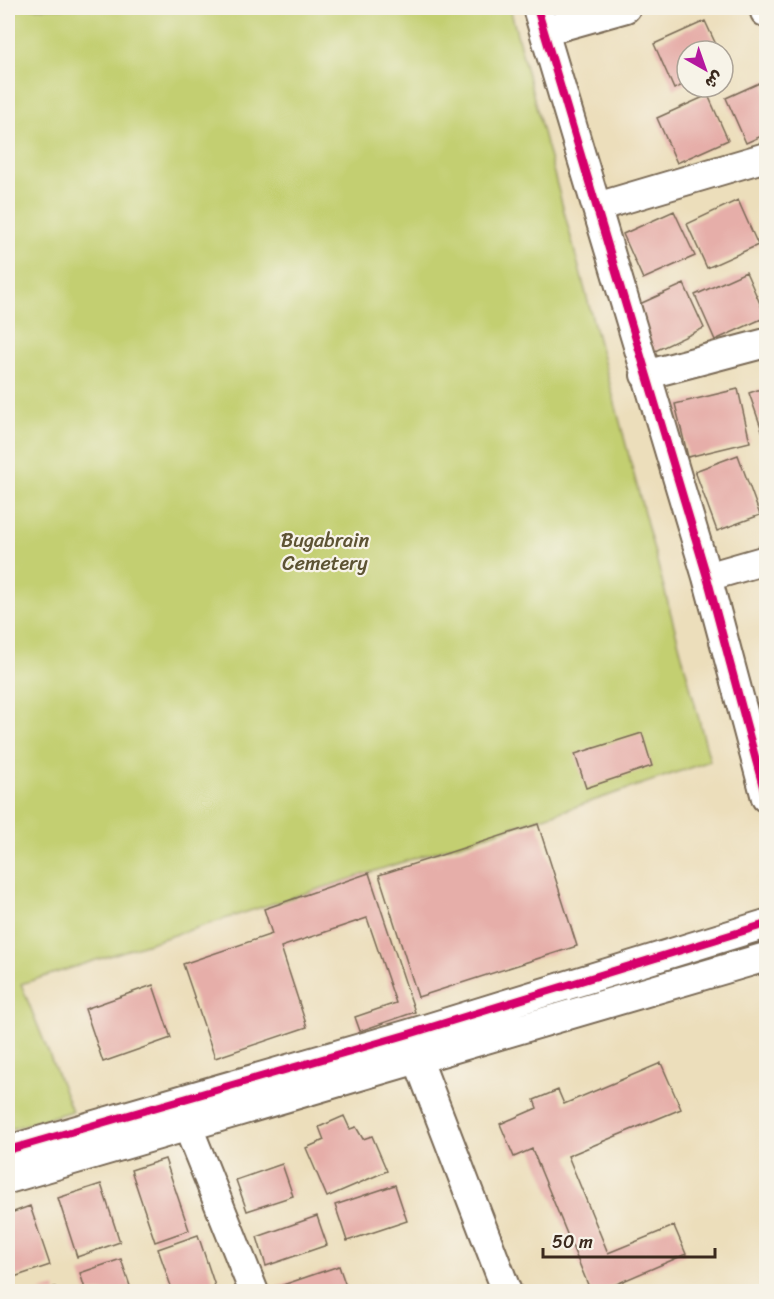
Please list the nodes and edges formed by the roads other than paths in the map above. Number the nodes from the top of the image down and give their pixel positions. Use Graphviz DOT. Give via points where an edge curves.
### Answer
graph roads {
  1 [pos="626,8"];
  2 [pos="540,19"];
  3 [pos="766,157"];
  4 [pos="597,207"];
  5 [pos="766,343"];
  6 [pos="645,375"];
  7 [pos="766,560"];
  8 [pos="707,577"];
  9 [pos="766,798"];
  10 [pos="766,924"];
  11 [pos="766,957"];
  12 [pos="413,1046"];
  13 [pos="182,1113"];
  14 [pos="8,1150"];
  15 [pos="8,1179"];
  16 [pos="254,1292"];
  17 [pos="507,1292"];
  1 -- 2 [label="street"];
  2 -- 4 [label="street"];
  3 -- 4 [label="street"];
  4 -- 6 [label="street"];
  5 -- 6 [label="street"];
  6 -- 8 [label="street"];
  7 -- 8 [label="street"];
  8 -- 9 [label="street"];
  10 -- 12 [label="street"];
  11 -- 12 [label="street"];
  12 -- 13 [label="street"];
  12 -- 17 [label="street"];
  13 -- 14 [label="street"];
  13 -- 15 [label="street"];
  13 -- 16 [label="street"];
}
